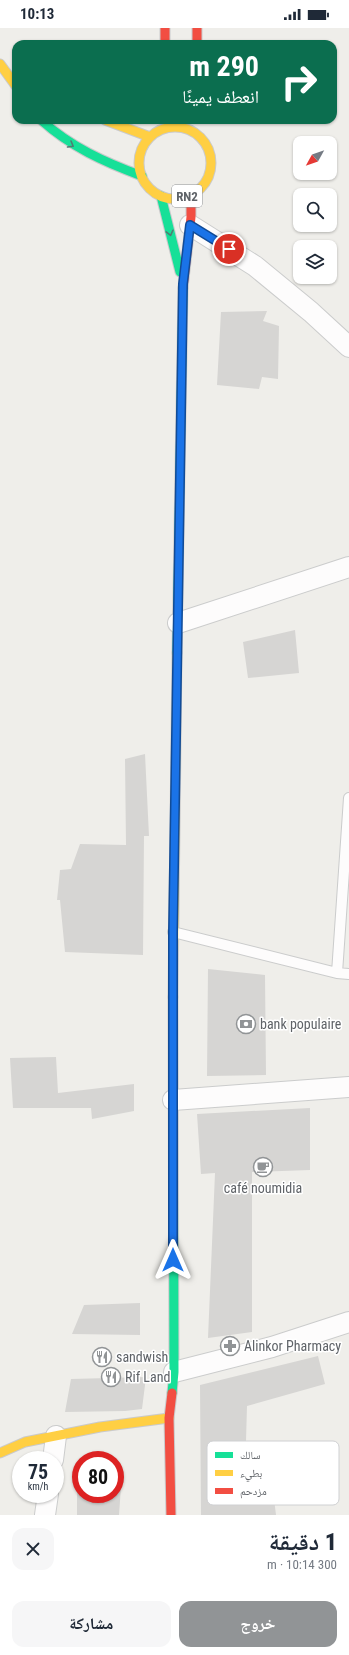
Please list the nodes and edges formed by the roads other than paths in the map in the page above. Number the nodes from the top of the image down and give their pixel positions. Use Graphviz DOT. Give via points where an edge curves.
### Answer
graph roads {
  1 [pos="165,28"];
  2 [pos="197,28"];
  3 [pos="165,40"];
  4 [pos="197,40"];
  5 [pos="0,64"];
  6 [pos="12,80"];
  7 [pos="45,124"];
  8 [pos="115,124"];
  9 [pos="163,124"];
  10 [pos="194,124"];
  11 [pos="194,132"];
  12 [pos="150,137"];
  13 [pos="142,176"];
  14 [pos="191,195"];
  15 [pos="161,196"];
  16 [pos="190,225"];
  17 [pos="183,284"];
  18 [pos="349,347"];
  19 [pos="349,567"];
  20 [pos="178,623"];
  21 [pos="349,798"];
  22 [pos="173,932"];
  23 [pos="337,973"];
  24 [pos="349,974"];
  25 [pos="349,1087"];
  26 [pos="173,1100"];
  27 [pos="349,1322"];
  28 [pos="174,1372"];
  29 [pos="169,1418"];
  30 [pos="56,1436"];
  31 [pos="54,1451"];
  32 [pos="0,1453"];
  33 [pos="47,1503"];
  34 [pos="45,1515"];
  35 [pos="171,1515"];
  1 -- 3 [label="main road"];
  2 -- 4 [label="main road"];
  5 -- 6 [label="main road"];
  7 -- 13 [label="main road, one-way" via="63,140 89,155"];
  8 -- 12 [label="main road"];
  9 -- 11 [label="main road"];
  9 -- 12 [label="main road"];
  10 -- 11 [label="main road"];
  11 -- 14 [label="main road, RN2" via="203,140 211,164 205,182"];
  12 -- 13 [label="main road" via="140,155 139,166"];
  13 -- 15 [label="main road, RN2" via="150,188"];
  14 -- 15 [label="main road, RN2" via="181,198"];
  14 -- 16 [label="main road, RN2"];
  15 -- 17 [label="main road, RN2, one-way"];
  16 -- 17 [label="main road, RN2"];
  16 -- 18 [label="street" via="255,266"];
  17 -- 20 [label="main road, RN2"];
  19 -- 20 [label="street"];
  20 -- 22 [label="main road, RN2"];
  21 -- 23 [label="lane"];
  22 -- 23 [label="lane"];
  22 -- 26 [label="main road, RN2"];
  23 -- 24 [label="lane"];
  25 -- 26 [label="street"];
  26 -- 28 [label="main road, RN2"];
  27 -- 28 [label="street"];
  28 -- 29 [label="main road, RN2"];
  29 -- 30 [label="main road"];
  29 -- 35 [label="main road, RN2"];
  30 -- 31 [label="street"];
  30 -- 32 [label="main road" via="25,1442"];
  33 -- 34 [label="street"];
}
